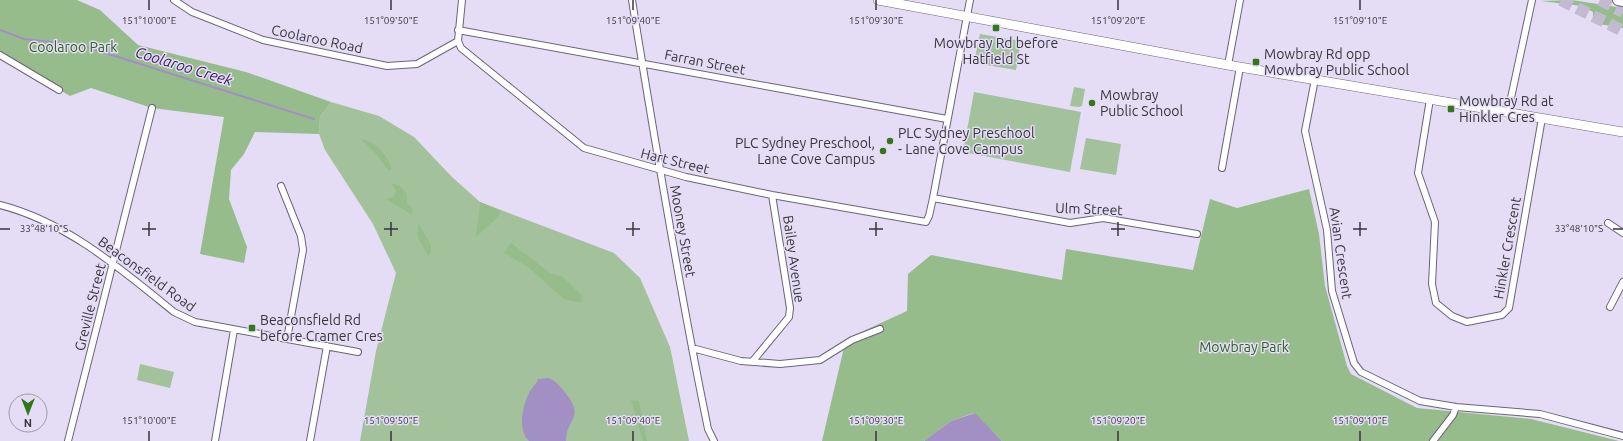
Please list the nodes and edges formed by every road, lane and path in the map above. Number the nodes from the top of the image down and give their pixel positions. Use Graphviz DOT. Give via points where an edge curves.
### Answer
graph roads {
  1 [pos="174,0"];
  2 [pos="462,0"];
  3 [pos="632,0"];
  4 [pos="878,0"];
  5 [pos="970,0"];
  6 [pos="1240,0"];
  7 [pos="1532,0"];
  8 [pos="1618,0"];
  9 [pos="1623,0"];
  10 [pos="967,16"];
  11 [pos="458,30"];
  12 [pos="458,41"];
  13 [pos="0,55"];
  14 [pos="642,63"];
  15 [pos="1228,65"];
  16 [pos="1240,67"];
  17 [pos="1315,79"];
  18 [pos="59,90"];
  19 [pos="1430,99"];
  20 [pos="152,108"];
  21 [pos="1508,112"];
  22 [pos="1542,118"];
  23 [pos="947,119"];
  24 [pos="1623,132"];
  25 [pos="1222,168"];
  26 [pos="660,171"];
  27 [pos="281,186"];
  28 [pos="772,195"];
  29 [pos="933,198"];
  30 [pos="0,205"];
  31 [pos="1608,223"];
  32 [pos="1623,233"];
  33 [pos="1197,234"];
  34 [pos="113,263"];
  35 [pos="1623,282"];
  36 [pos="1610,307"];
  37 [pos="880,329"];
  38 [pos="234,330"];
  39 [pos="287,339"];
  40 [pos="326,346"];
  41 [pos="692,348"];
  42 [pos="358,352"];
  43 [pos="752,362"];
  44 [pos="1456,407"];
  45 [pos="1623,436"];
  46 [pos="68,441"];
  47 [pos="215,441"];
  48 [pos="310,441"];
  49 [pos="714,441"];
  50 [pos="1433,441"];
  1 -- 12 [label="street, Coolaroo Road" via="192,12 263,40 387,66 417,64"];
  2 -- 11 [label="street"];
  3 -- 14 [label="street, Mooney Street"];
  4 -- 10 [label="main road"];
  5 -- 10 [label="street"];
  6 -- 15 [label="street"];
  7 -- 21 [label="street"];
  8 -- 9 [label="main road"];
  10 -- 15 [label="main road"];
  10 -- 23 [label="street"];
  11 -- 12 [label="street"];
  11 -- 14 [label="street, Farran Street"];
  12 -- 26 [label="street, Hart Street" via="461,48 472,58 584,148"];
  13 -- 18 [label="street"];
  14 -- 23 [label="street, Farran Street"];
  14 -- 26 [label="street, Mooney Street"];
  15 -- 16 [label="main road"];
  16 -- 17 [label="main road"];
  16 -- 25 [label="street"];
  17 -- 19 [label="main road"];
  17 -- 44 [label="street, Avian Crescent" via="1305,131 1327,230 1332,291 1354,362 1361,372 1420,402"];
  19 -- 21 [label="main road"];
  19 -- 22 [label="street, Hinkler Crescent" via="1418,172 1435,222 1432,284 1436,303 1443,311 1467,322 1502,315 1509,308"];
  20 -- 34 [label="street, Greville Street"];
  21 -- 22 [label="main road"];
  22 -- 24 [label="main road"];
  23 -- 29 [label="street"];
  26 -- 28 [label="street, Hart Street"];
  26 -- 41 [label="street, Mooney Street"];
  27 -- 39 [label="street" via="301,236 303,250"];
  28 -- 29 [label="street, Hart Street" via="926,222"];
  28 -- 43 [label="street, Bailey Avenue" via="790,308 789,317"];
  29 -- 33 [label="street, Ulm Street" via="1066,222 1103,218"];
  30 -- 34 [label="street, Beaconsfield Road" via="32,215"];
  31 -- 32 [label="street"];
  34 -- 38 [label="street, Beaconsfield Road" via="181,316 194,322"];
  34 -- 46 [label="street, Greville Street"];
  35 -- 36 [label="street"];
  37 -- 43 [label="street" via="852,340 820,360 780,364"];
  38 -- 39 [label="street, Beaconsfield Road"];
  38 -- 47 [label="street"];
  39 -- 40 [label="street, Beaconsfield Road"];
  40 -- 42 [label="street, Beaconsfield Road"];
  40 -- 48 [label="street"];
  41 -- 43 [label="street"];
  41 -- 49 [label="street, Mooney Street" via="708,429"];
  44 -- 45 [label="street, Avian Crescent" via="1540,414"];
  44 -- 50 [label="street" via="1454,414"];
}
